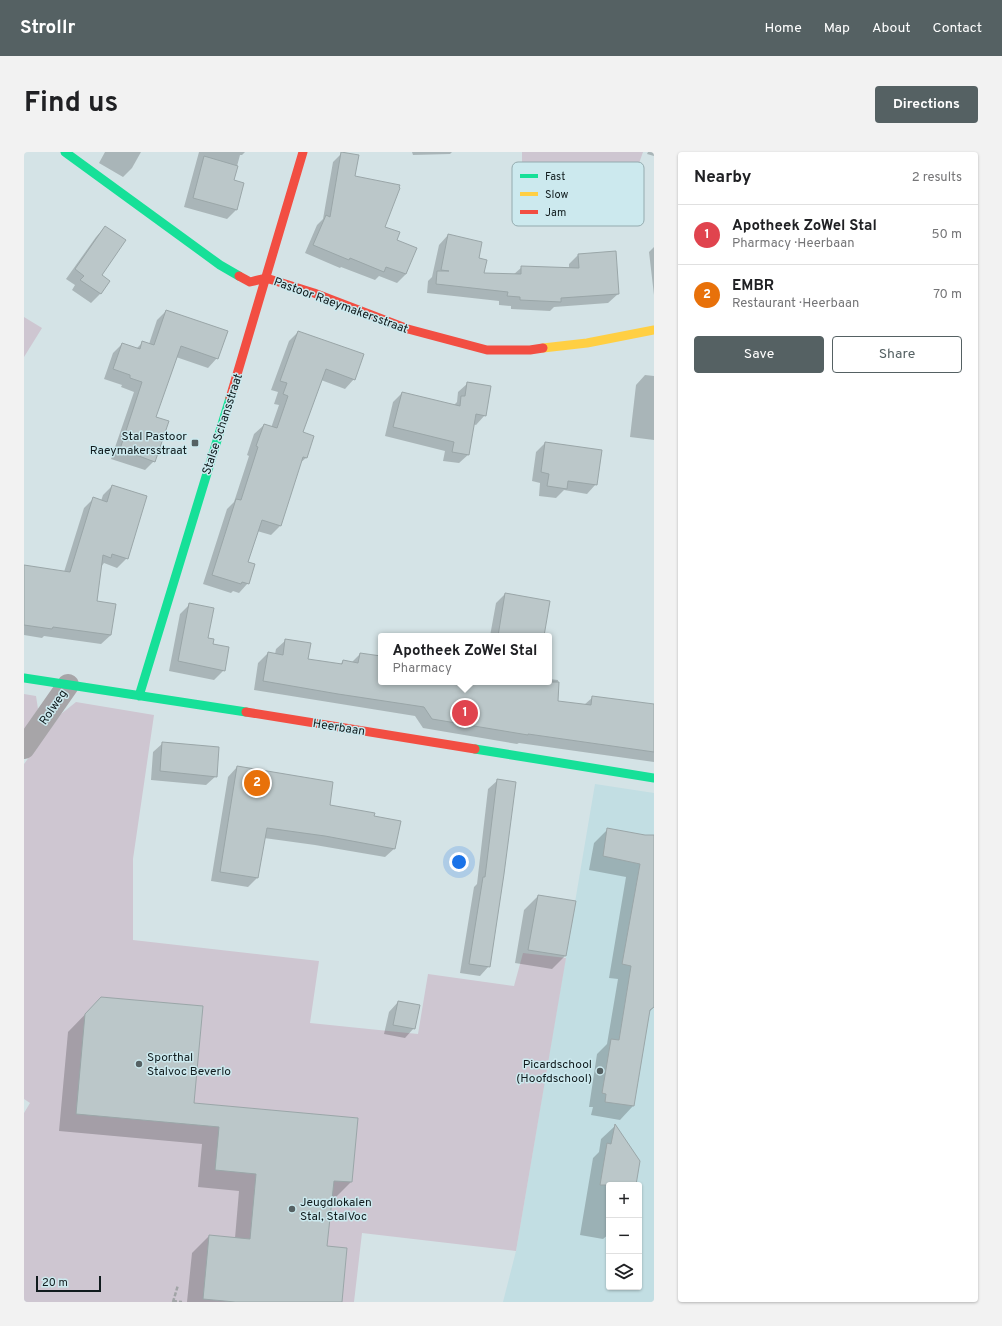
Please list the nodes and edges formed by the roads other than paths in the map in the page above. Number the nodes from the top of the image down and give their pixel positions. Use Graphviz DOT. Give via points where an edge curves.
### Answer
graph roads {
  1 [pos="65,152"];
  2 [pos="303,152"];
  3 [pos="266,278"];
  4 [pos="654,330"];
  5 [pos="24,678"];
  6 [pos="68,685"];
  7 [pos="138,696"];
  8 [pos="24,748"];
  9 [pos="654,778"];
  1 -- 3 [label="street, Pastoor Raeymakersstraat" via="220,265 250,282"];
  2 -- 3 [label="street, Stalse Schansstraat"];
  3 -- 4 [label="street, Pastoor Raeymakersstraat" via="314,293 408,329 487,350 530,350 587,343"];
  3 -- 7 [label="street, Stalse Schansstraat"];
  5 -- 6 [label="street, Heerbaan"];
  6 -- 7 [label="street, Heerbaan"];
  6 -- 8 [label="street, Rolweg"];
  7 -- 9 [label="street, Heerbaan"];
}
